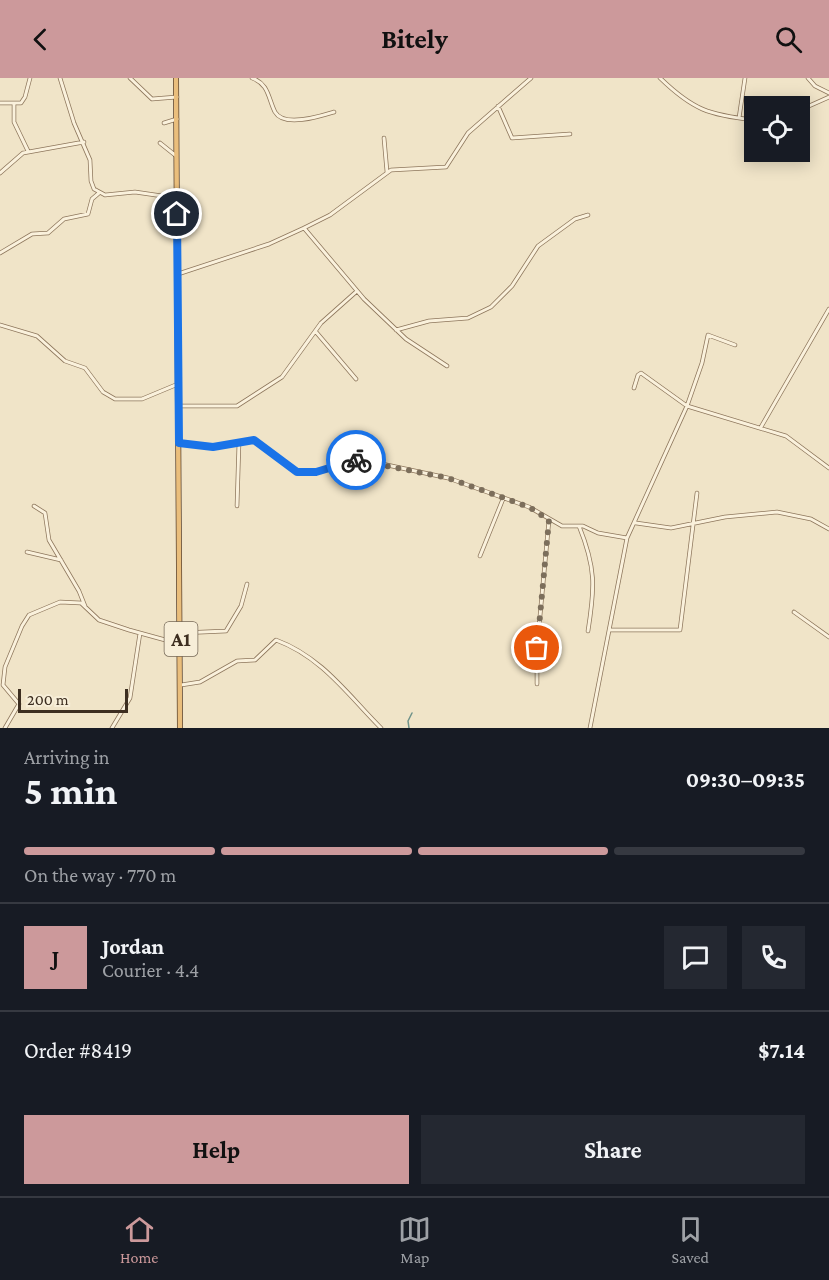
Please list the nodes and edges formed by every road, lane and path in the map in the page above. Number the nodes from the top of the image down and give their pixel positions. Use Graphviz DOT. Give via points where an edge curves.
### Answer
graph roads {
  1 [pos="30,78"];
  2 [pos="60,78"];
  3 [pos="130,78"];
  4 [pos="176,78"];
  5 [pos="252,78"];
  6 [pos="268,78"];
  7 [pos="531,78"];
  8 [pos="660,78"];
  9 [pos="746,78"];
  10 [pos="808,78"];
  11 [pos="262,82"];
  12 [pos="829,95"];
  13 [pos="177,96"];
  14 [pos="0,103"];
  15 [pos="14,103"];
  16 [pos="810,105"];
  17 [pos="498,106"];
  18 [pos="334,112"];
  19 [pos="739,118"];
  20 [pos="177,119"];
  21 [pos="744,119"];
  22 [pos="164,123"];
  23 [pos="570,134"];
  24 [pos="384,138"];
  25 [pos="84,142"];
  26 [pos="160,143"];
  27 [pos="28,151"];
  28 [pos="177,156"];
  29 [pos="387,172"];
  30 [pos="0,173"];
  31 [pos="99,193"];
  32 [pos="177,198"];
  33 [pos="588,215"];
  34 [pos="304,228"];
  35 [pos="0,253"];
  36 [pos="178,274"];
  37 [pos="357,291"];
  38 [pos="829,309"];
  39 [pos="0,325"];
  40 [pos="396,330"];
  41 [pos="316,332"];
  42 [pos="735,345"];
  43 [pos="447,366"];
  44 [pos="356,379"];
  45 [pos="179,384"];
  46 [pos="634,388"];
  47 [pos="178,406"];
  48 [pos="687,406"];
  49 [pos="761,427"];
  50 [pos="239,442"];
  51 [pos="179,443"];
  52 [pos="829,468"];
  53 [pos="697,493"];
  54 [pos="503,498"];
  55 [pos="34,506"];
  56 [pos="237,506"];
  57 [pos="549,520"];
  58 [pos="636,523"];
  59 [pos="693,525"];
  60 [pos="579,526"];
  61 [pos="829,529"];
  62 [pos="627,538"];
  63 [pos="27,552"];
  64 [pos="480,556"];
  65 [pos="61,560"];
  66 [pos="247,584"];
  67 [pos="87,611"];
  68 [pos="794,612"];
  69 [pos="610,630"];
  70 [pos="588,631"];
  71 [pos="140,633"];
  72 [pos="181,633"];
  73 [pos="829,637"];
  74 [pos="181,640"];
  75 [pos="537,684"];
  76 [pos="181,685"];
  77 [pos="0,690"];
  78 [pos="8,692"];
  79 [pos="379,727"];
  80 [pos="5,728"];
  81 [pos="112,728"];
  82 [pos="180,728"];
  83 [pos="590,728"];
  1 -- 15 [label="street" via="24,100"];
  2 -- 25 [label="street"];
  3 -- 13 [label="street" via="152,99"];
  4 -- 13 [label="highway, A1"];
  5 -- 11 [label="street"];
  6 -- 11 [label="street"];
  7 -- 17 [label="street"];
  8 -- 19 [label="street" via="689,104 716,115"];
  9 -- 19 [label="street"];
  10 -- 12 [label="street"];
  11 -- 18 [label="street" via="275,113 281,117 303,120"];
  12 -- 16 [label="street"];
  13 -- 20 [label="highway, A1"];
  14 -- 15 [label="street"];
  15 -- 27 [label="street" via="15,122"];
  17 -- 23 [label="street" via="513,138"];
  17 -- 29 [label="street" via="468,133 446,166"];
  19 -- 21 [label="street"];
  20 -- 22 [label="street"];
  20 -- 28 [label="highway, A1"];
  24 -- 29 [label="street"];
  25 -- 27 [label="street"];
  25 -- 31 [label="street" via="91,181"];
  26 -- 28 [label="street"];
  27 -- 30 [label="street"];
  28 -- 32 [label="highway, A1"];
  29 -- 34 [label="street" via="330,215"];
  31 -- 32 [label="street" via="135,192"];
  31 -- 35 [label="street" via="92,199 88,214 64,219 48,233 32,234"];
  32 -- 36 [label="highway, A1"];
  33 -- 40 [label="street" via="575,219 538,246 512,286 491,307 468,318 429,321"];
  34 -- 36 [label="street" via="269,244"];
  34 -- 37 [label="street"];
  36 -- 45 [label="highway, A1"];
  37 -- 40 [label="street"];
  37 -- 41 [label="street"];
  38 -- 49 [label="street"];
  39 -- 45 [label="street" via="37,336 65,361 85,368 104,392 115,399 142,399"];
  40 -- 43 [label="street"];
  41 -- 44 [label="street"];
  41 -- 47 [label="street" via="282,377 241,404"];
  42 -- 48 [label="street" via="708,335"];
  45 -- 47 [label="highway, A1"];
  46 -- 48 [label="street" via="641,373"];
  47 -- 51 [label="highway, A1"];
  48 -- 49 [label="street"];
  48 -- 58 [label="street"];
  49 -- 52 [label="street" via="786,436"];
  50 -- 51 [label="street" via="213,447"];
  50 -- 54 [label="street" via="259,442 297,472 316,472 363,460 439,476"];
  50 -- 56 [label="street"];
  51 -- 72 [label="highway, A1 / A1"];
  53 -- 59 [label="street"];
  54 -- 57 [label="street" via="529,507"];
  54 -- 64 [label="street"];
  55 -- 65 [label="street" via="45,513 49,540"];
  57 -- 60 [label="street" via="562,526"];
  57 -- 75 [label="street"];
  58 -- 59 [label="street" via="671,528"];
  58 -- 62 [label="street"];
  59 -- 61 [label="street" via="725,517 777,512 811,519"];
  59 -- 69 [label="street" via="679,632"];
  60 -- 62 [label="street"];
  60 -- 70 [label="street" via="591,558 594,592"];
  62 -- 69 [label="street"];
  63 -- 65 [label="street"];
  65 -- 67 [label="street"];
  66 -- 72 [label="street" via="241,606 226,631"];
  67 -- 71 [label="street" via="99,620"];
  67 -- 78 [label="street" via="81,603 73,601 29,615 5,667 3,685"];
  68 -- 73 [label="street"];
  69 -- 83 [label="street"];
  71 -- 74 [label="street" via="169,641"];
  71 -- 81 [label="street" via="130,698"];
  72 -- 74 [label="highway, A1 / A1"];
  74 -- 76 [label="highway, A1 / A1"];
  76 -- 79 [label="street" via="200,682 237,661 255,660 276,640 321,665"];
  76 -- 82 [label="highway, A1 / A1"];
  77 -- 78 [label="street"];
  78 -- 80 [label="street" via="19,704"];
}
